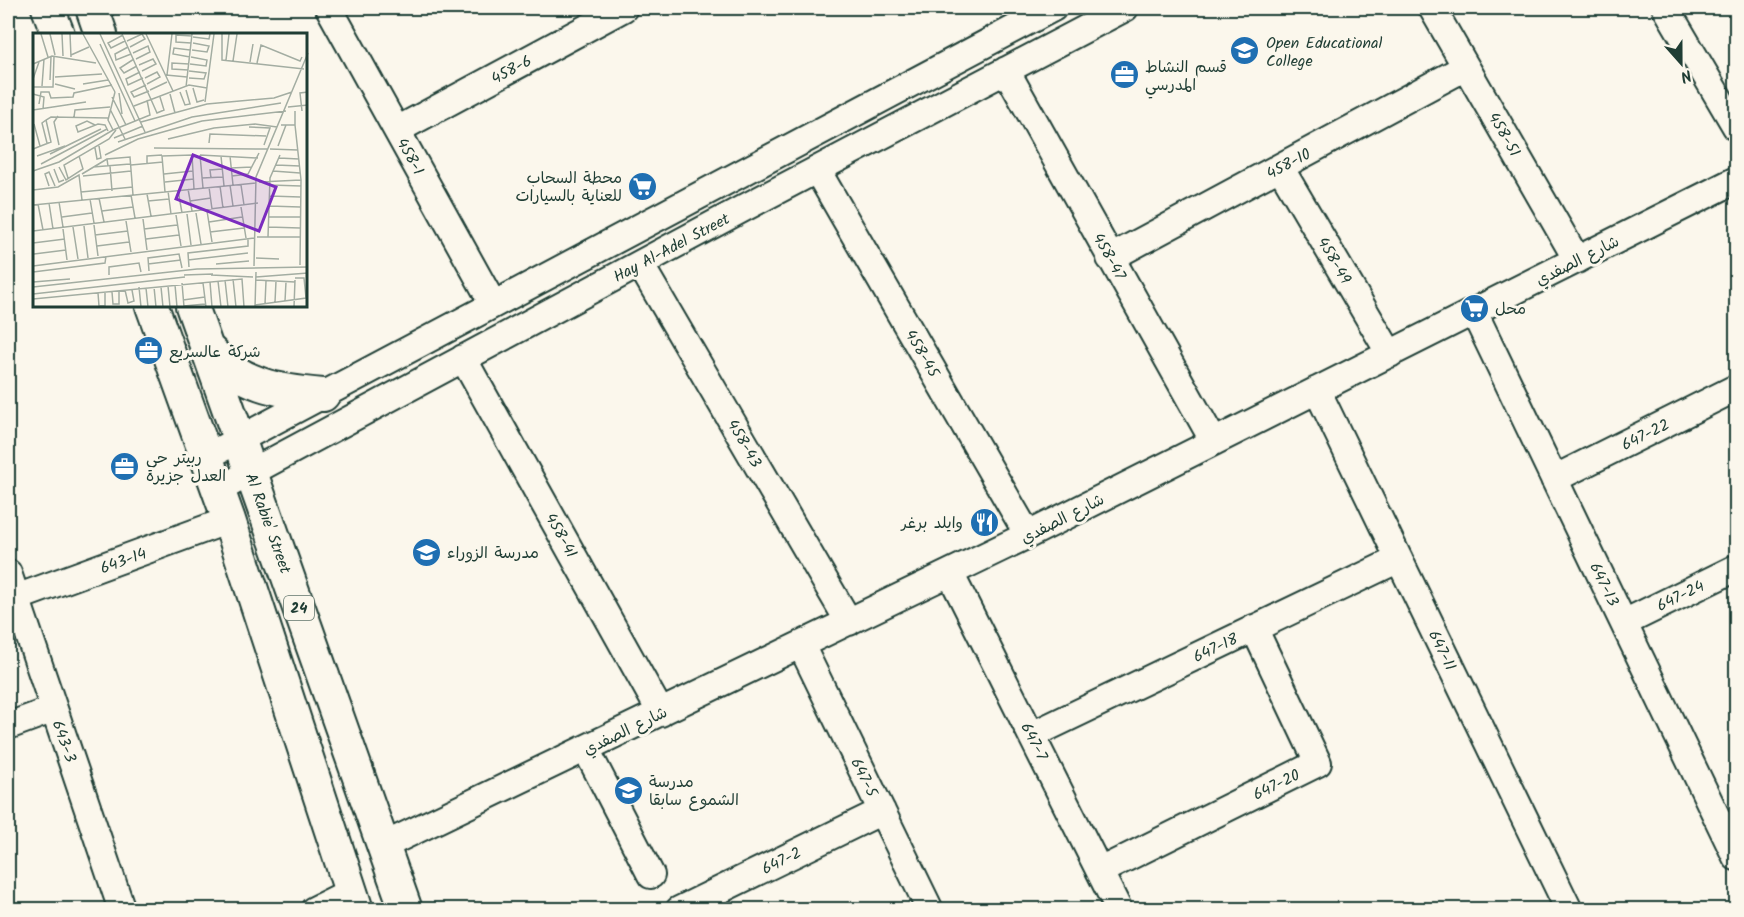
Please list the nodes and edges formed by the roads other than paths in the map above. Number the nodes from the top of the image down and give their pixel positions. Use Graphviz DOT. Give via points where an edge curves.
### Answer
graph roads {
  1 [pos="48,8"];
  2 [pos="92,8"];
  3 [pos="329,8"];
  4 [pos="624,8"];
  5 [pos="1053,8"];
  6 [pos="1125,8"];
  7 [pos="1432,8"];
  8 [pos="1666,8"];
  9 [pos="57,33"];
  10 [pos="101,33"];
  11 [pos="1466,68"];
  12 [pos="1006,70"];
  13 [pos="1737,127"];
  14 [pos="397,130"];
  15 [pos="1280,167"];
  16 [pos="817,170"];
  17 [pos="727,180"];
  18 [pos="1737,180"];
  19 [pos="742,209"];
  20 [pos="1110,258"];
  21 [pos="1577,260"];
  22 [pos="640,264"];
  23 [pos="494,304"];
  24 [pos="153,308"];
  25 [pos="193,308"];
  26 [pos="1474,312"];
  27 [pos="466,319"];
  28 [pos="206,346"];
  29 [pos="473,353"];
  30 [pos="1390,354"];
  31 [pos="1737,388"];
  32 [pos="1317,390"];
  33 [pos="323,395"];
  34 [pos="239,439"];
  35 [pos="1214,442"];
  36 [pos="206,457"];
  37 [pos="250,472"];
  38 [pos="1554,478"];
  39 [pos="218,490"];
  40 [pos="230,520"];
  41 [pos="1029,535"];
  42 [pos="1399,559"];
  43 [pos="1737,568"];
  44 [pos="8,573"];
  45 [pos="950,573"];
  46 [pos="16,598"];
  47 [pos="849,622"];
  48 [pos="1624,623"];
  49 [pos="1254,628"];
  50 [pos="801,645"];
  51 [pos="54,709"];
  52 [pos="661,712"];
  53 [pos="8,726"];
  54 [pos="1032,735"];
  55 [pos="586,749"];
  56 [pos="882,812"];
  57 [pos="383,846"];
  58 [pos="1737,857"];
  59 [pos="1100,871"];
  60 [pos="651,875"];
  61 [pos="355,900"];
  62 [pos="116,908"];
  63 [pos="314,909"];
  64 [pos="406,909"];
  65 [pos="680,909"];
  66 [pos="930,909"];
  67 [pos="1119,909"];
  68 [pos="1569,909"];
  1 -- 9 [label="main road"];
  2 -- 10 [label="main road"];
  3 -- 14 [label="street, 458-1"];
  4 -- 14 [label="street, 458-6"];
  5 -- 17 [label="street, Hay Al-Adel Street"];
  6 -- 12 [label="street, Hay Al-Adel Street"];
  7 -- 11 [label="street, 458-51"];
  8 -- 13 [label="street"];
  11 -- 15 [label="street, 458-10"];
  11 -- 21 [label="street, 458-51"];
  12 -- 16 [label="street, Hay Al-Adel Street"];
  12 -- 20 [label="street, 458-47"];
  14 -- 23 [label="street, 458-1"];
  15 -- 20 [label="street, 458-10"];
  15 -- 30 [label="street, 458-49"];
  16 -- 19 [label="street, Hay Al-Adel Street"];
  16 -- 41 [label="street, 458-45"];
  17 -- 19 [label="street"];
  17 -- 23 [label="street, Hay Al-Adel Street"];
  18 -- 21 [label="street, شارع الصفدي"];
  19 -- 22 [label="street, Hay Al-Adel Street"];
  20 -- 35 [label="street, 458-47"];
  21 -- 26 [label="street, شارع الصفدي"];
  22 -- 29 [label="street, Hay Al-Adel Street"];
  22 -- 47 [label="street, 458-43"];
  23 -- 27 [label="street, Hay Al-Adel Street"];
  24 -- 36 [label="main road, 24"];
  25 -- 28 [label="main road, Al Rabie' Street / 24"];
  26 -- 30 [label="street, شارع الصفدي"];
  26 -- 38 [label="street, 647-13"];
  27 -- 29 [label="street, 458-41" via="466,334"];
  27 -- 33 [label="street, Hay Al-Adel Street"];
  28 -- 33 [label="main road" via="224,366 250,381 291,392"];
  28 -- 34 [label="main road, Al Rabie' Street / 24"];
  29 -- 37 [label="street, Hay Al-Adel Street"];
  29 -- 52 [label="street, 458-41"];
  30 -- 32 [label="street, شارع الصفدي"];
  31 -- 38 [label="street, 647-22"];
  32 -- 35 [label="street, شارع الصفدي"];
  32 -- 42 [label="street, 647-11"];
  33 -- 34 [label="street, Hay Al-Adel Street"];
  34 -- 36 [label="street, Hay Al-Adel Street"];
  34 -- 37 [label="main road, Al Rabie' Street / 24"];
  35 -- 41 [label="street, شارع الصفدي"];
  36 -- 39 [label="main road, 24"];
  37 -- 39 [label="street, Hay Al-Adel Street"];
  37 -- 57 [label="main road, Al Rabie' Street / 24"];
  38 -- 48 [label="street, 647-13"];
  39 -- 40 [label="main road, 24"];
  40 -- 46 [label="street, 643-14"];
  40 -- 61 [label="main road, 24"];
  41 -- 45 [label="street, شارع الصفدي"];
  42 -- 49 [label="street, 647-18"];
  42 -- 68 [label="street, 647-11"];
  43 -- 48 [label="street, 647-24"];
  44 -- 46 [label="street, 643-3"];
  45 -- 47 [label="street, شارع الصفدي"];
  45 -- 54 [label="street, 647-7"];
  46 -- 51 [label="street, 643-3"];
  47 -- 50 [label="street, شارع الصفدي"];
  48 -- 58 [label="street, 647-13"];
  49 -- 54 [label="street, 647-18"];
  49 -- 59 [label="street, 647-20" via="1318,763"];
  50 -- 52 [label="street, شارع الصفدي"];
  50 -- 56 [label="street, 647-5"];
  51 -- 53 [label="street"];
  51 -- 62 [label="street, 643-3"];
  52 -- 55 [label="street, شارع الصفدي"];
  54 -- 59 [label="street, 647-7"];
  55 -- 57 [label="street, شارع الصفدي"];
  55 -- 60 [label="street"];
  56 -- 65 [label="street, 647-2"];
  56 -- 66 [label="street, 647-5"];
  57 -- 64 [label="main road, Al Rabie' Street / 24"];
  59 -- 67 [label="street, 647-7"];
  61 -- 63 [label="street"];
}
